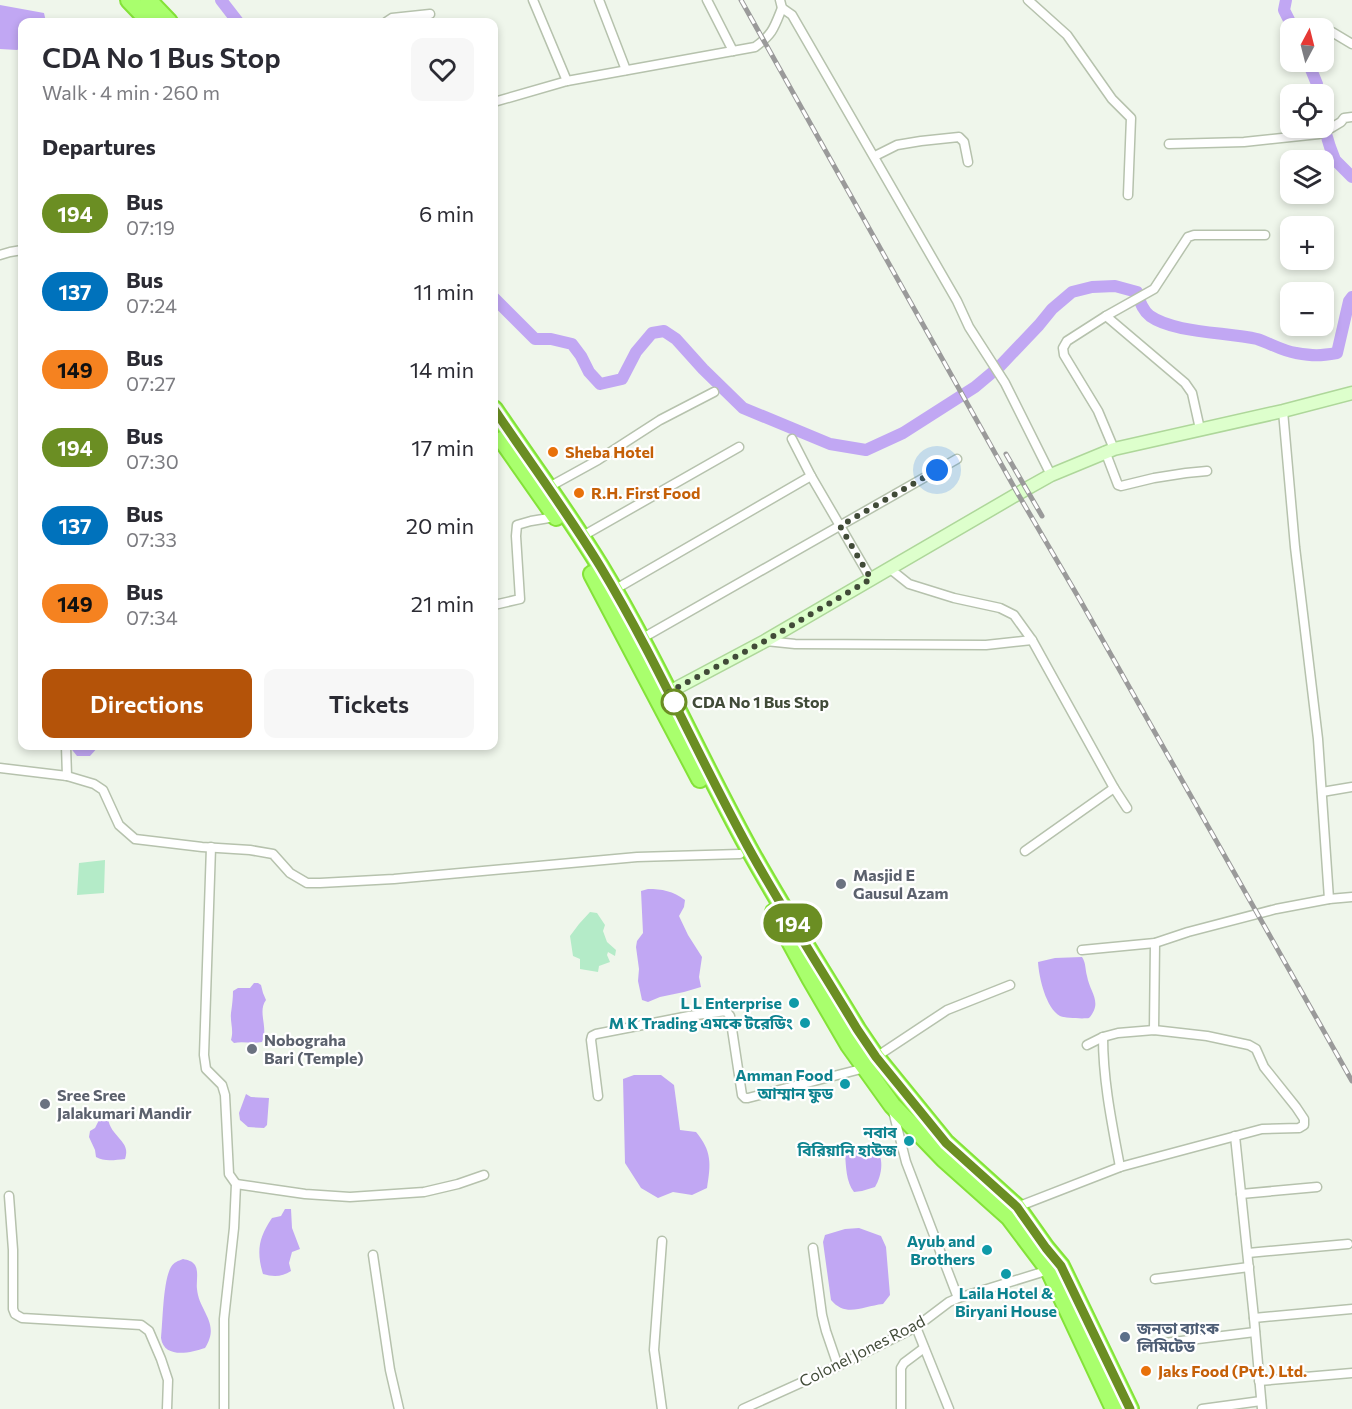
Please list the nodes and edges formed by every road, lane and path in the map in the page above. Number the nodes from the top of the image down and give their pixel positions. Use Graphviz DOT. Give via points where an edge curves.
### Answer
graph roads {
  1 [pos="129,0"];
  2 [pos="148,0"];
  3 [pos="534,0"];
  4 [pos="599,0"];
  5 [pos="707,0"];
  6 [pos="1028,0"];
  7 [pos="781,4"];
  8 [pos="430,14"];
  9 [pos="146,18"];
  10 [pos="165,18"];
  11 [pos="392,18"];
  12 [pos="1334,33"];
  13 [pos="1352,44"];
  14 [pos="733,51"];
  15 [pos="626,70"];
  16 [pos="567,81"];
  17 [pos="498,101"];
  18 [pos="1352,117"];
  19 [pos="1169,144"];
  20 [pos="875,156"];
  21 [pos="968,162"];
  22 [pos="1128,195"];
  23 [pos="1265,235"];
  24 [pos="18,251"];
  25 [pos="0,255"];
  26 [pos="1106,316"];
  27 [pos="714,392"];
  28 [pos="1352,393"];
  29 [pos="1283,411"];
  30 [pos="498,415"];
  31 [pos="1200,429"];
  32 [pos="498,434"];
  33 [pos="792,439"];
  34 [pos="739,447"];
  35 [pos="1109,450"];
  36 [pos="957,459"];
  37 [pos="1207,471"];
  38 [pos="1051,475"];
  39 [pos="811,476"];
  40 [pos="549,487"];
  41 [pos="555,517"];
  42 [pos="840,526"];
  43 [pos="581,537"];
  44 [pos="889,568"];
  45 [pos="871,579"];
  46 [pos="614,590"];
  47 [pos="498,604"];
  48 [pos="641,639"];
  49 [pos="1032,640"];
  50 [pos="765,641"];
  51 [pos="669,692"];
  52 [pos="66,750"];
  53 [pos="0,768"];
  54 [pos="67,776"];
  55 [pos="1352,787"];
  56 [pos="1114,788"];
  57 [pos="1322,792"];
  58 [pos="1127,807"];
  59 [pos="211,847"];
  60 [pos="1026,851"];
  61 [pos="740,854"];
  62 [pos="1352,897"];
  63 [pos="1329,899"];
  64 [pos="1155,943"];
  65 [pos="1082,950"];
  66 [pos="1010,985"];
  67 [pos="1154,1030"];
  68 [pos="1103,1037"];
  69 [pos="1087,1045"];
  70 [pos="871,1062"];
  71 [pos="598,1096"];
  72 [pos="892,1105"];
  73 [pos="1235,1136"];
  74 [pos="1120,1167"];
  75 [pos="484,1175"];
  76 [pos="236,1184"];
  77 [pos="1317,1187"];
  78 [pos="1241,1194"];
  79 [pos="9,1196"];
  80 [pos="1017,1207"];
  81 [pos="662,1241"];
  82 [pos="1348,1244"];
  83 [pos="813,1248"];
  84 [pos="1248,1253"];
  85 [pos="373,1255"];
  86 [pos="1249,1267"];
  87 [pos="1049,1270"];
  88 [pos="1155,1279"];
  89 [pos="958,1298"];
  90 [pos="1352,1309"];
  91 [pos="1254,1318"];
  92 [pos="915,1327"];
  93 [pos="1255,1332"];
  94 [pos="1165,1343"];
  95 [pos="924,1348"];
  96 [pos="838,1366"];
  97 [pos="1352,1373"];
  98 [pos="1259,1381"];
  99 [pos="1261,1405"];
  100 [pos="167,1409"];
  101 [pos="225,1409"];
  102 [pos="399,1409"];
  103 [pos="662,1409"];
  104 [pos="743,1409"];
  105 [pos="901,1409"];
  106 [pos="949,1409"];
  107 [pos="1114,1409"];
  108 [pos="1130,1409"];
  109 [pos="1202,1409"];
  1 -- 9 [label="highway"];
  2 -- 10 [label="highway"];
  3 -- 16 [label="street"];
  4 -- 15 [label="street"];
  5 -- 14 [label="street"];
  6 -- 22 [label="street" via="1067,35 1112,99 1131,118"];
  7 -- 14 [label="street" via="770,36 755,47"];
  7 -- 20 [label="street" via="792,15"];
  8 -- 11 [label="street"];
  12 -- 13 [label="street"];
  14 -- 15 [label="street"];
  15 -- 16 [label="street"];
  16 -- 17 [label="street"];
  18 -- 19 [label="street" via="1319,134"];
  20 -- 21 [label="street" via="897,145 959,137 964,142"];
  20 -- 38 [label="street" via="969,327 1005,383"];
  23 -- 26 [label="street" via="1188,237 1154,289"];
  24 -- 25 [label="street"];
  26 -- 31 [label="street" via="1185,383 1192,393"];
  26 -- 35 [label="street" via="1067,341 1064,356 1098,411"];
  27 -- 40 [label="street"];
  28 -- 29 [label="street"];
  29 -- 31 [label="street"];
  29 -- 57 [label="street"];
  30 -- 40 [label="highway"];
  31 -- 35 [label="street"];
  32 -- 41 [label="highway"];
  33 -- 39 [label="street"];
  34 -- 43 [label="street"];
  35 -- 37 [label="street" via="1120,486"];
  35 -- 38 [label="street"];
  36 -- 42 [label="street"];
  38 -- 44 [label="street"];
  39 -- 42 [label="street"];
  39 -- 46 [label="street"];
  40 -- 43 [label="highway"];
  41 -- 47 [label="street" via="517,525 520,599"];
  41 -- 61 [label="highway" via="590,569"];
  42 -- 45 [label="street"];
  42 -- 48 [label="street"];
  43 -- 46 [label="highway"];
  44 -- 45 [label="street"];
  44 -- 49 [label="street" via="909,584 1014,615"];
  45 -- 50 [label="street"];
  46 -- 48 [label="highway"];
  48 -- 51 [label="highway"];
  49 -- 50 [label="street" via="986,645"];
  49 -- 56 [label="street"];
  50 -- 51 [label="street"];
  51 -- 70 [label="highway" via="748,848 857,1029"];
  52 -- 54 [label="street"];
  53 -- 54 [label="street"];
  54 -- 59 [label="street" via="103,790 119,825 135,839"];
  55 -- 57 [label="street"];
  56 -- 58 [label="street"];
  56 -- 60 [label="street"];
  57 -- 63 [label="street"];
  59 -- 61 [label="street" via="273,854 290,873 307,883 637,857"];
  59 -- 76 [label="street" via="204,1055 206,1069 222,1085 225,1095 229,1174"];
  61 -- 70 [label="highway" via="843,1035"];
  62 -- 63 [label="street"];
  63 -- 64 [label="street" via="1276,909"];
  64 -- 65 [label="street"];
  64 -- 67 [label="street"];
  66 -- 70 [label="street" via="947,1010"];
  67 -- 68 [label="street"];
  67 -- 73 [label="street" via="1250,1045 1304,1119 1299,1128 1262,1129"];
  68 -- 69 [label="street"];
  68 -- 74 [label="street" via="1106,1088"];
  70 -- 71 [label="street" via="745,1098 730,1016 721,1011 592,1036"];
  70 -- 72 [label="highway"];
  70 -- 80 [label="highway" via="946,1143"];
  72 -- 87 [label="highway" via="1009,1218"];
  72 -- 89 [label="street" via="906,1162"];
  73 -- 74 [label="street"];
  73 -- 78 [label="street"];
  74 -- 80 [label="street"];
  75 -- 76 [label="street" via="424,1192 350,1197"];
  76 -- 101 [label="street" via="224,1318"];
  77 -- 78 [label="street"];
  78 -- 84 [label="street"];
  79 -- 100 [label="street" via="15,1314 22,1318 141,1325 149,1331 168,1380"];
  80 -- 108 [label="highway" via="1061,1266"];
  81 -- 103 [label="street" via="654,1350"];
  82 -- 84 [label="street"];
  83 -- 96 [label="street" via="822,1315"];
  84 -- 86 [label="street"];
  85 -- 102 [label="street"];
  86 -- 88 [label="street"];
  86 -- 91 [label="street"];
  87 -- 89 [label="street, Colonel Jones Road"];
  87 -- 107 [label="highway"];
  89 -- 92 [label="street, Colonel Jones Road"];
  90 -- 91 [label="street"];
  91 -- 93 [label="street"];
  92 -- 95 [label="street"];
  92 -- 96 [label="street, Colonel Jones Road"];
  93 -- 94 [label="street"];
  93 -- 98 [label="street"];
  95 -- 105 [label="street" via="901,1368"];
  95 -- 106 [label="street"];
  96 -- 104 [label="street, Colonel Jones Road"];
  97 -- 98 [label="street"];
  98 -- 99 [label="street"];
  99 -- 109 [label="street"];
}
